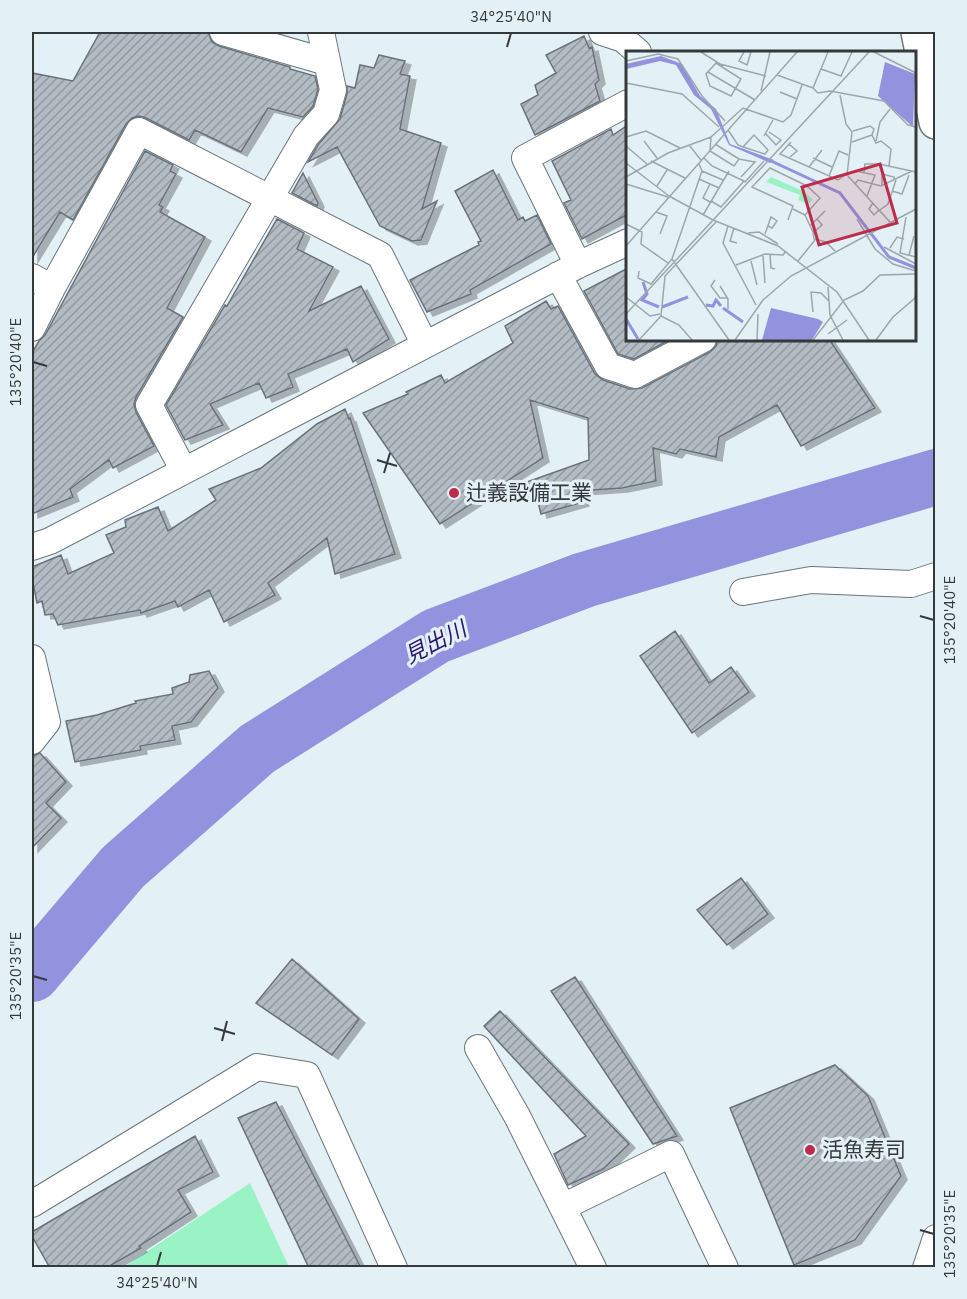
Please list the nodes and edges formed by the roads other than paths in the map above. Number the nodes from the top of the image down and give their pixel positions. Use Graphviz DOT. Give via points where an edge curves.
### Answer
graph roads {
  1 [pos="223,32"];
  2 [pos="321,32"];
  3 [pos="602,32"];
  4 [pos="918,32"];
  5 [pos="637,51"];
  6 [pos="327,62"];
  7 [pos="626,104"];
  8 [pos="927,114"];
  9 [pos="269,199"];
  10 [pos="626,243"];
  11 [pos="568,270"];
  12 [pos="42,282"];
  13 [pos="32,328"];
  14 [pos="701,340"];
  15 [pos="425,345"];
  16 [pos="184,471"];
  17 [pos="32,547"];
  18 [pos="936,576"];
  19 [pos="743,592"];
  20 [pos="32,658"];
  21 [pos="32,741"];
  22 [pos="478,1048"];
  23 [pos="32,1204"];
  24 [pos="563,1208"];
  25 [pos="936,1238"];
  26 [pos="394,1268"];
  27 [pos="593,1268"];
  28 [pos="725,1268"];
  29 [pos="926,1268"];
  1 -- 6 [label="street"];
  2 -- 6 [label="street"];
  3 -- 5 [label="street" via="623,39"];
  4 -- 8 [label="highway"];
  6 -- 9 [label="street" via="333,90 326,114 306,136"];
  7 -- 11 [label="street" via="525,158"];
  9 -- 12 [label="street" via="139,131"];
  9 -- 15 [label="street" via="380,255"];
  9 -- 16 [label="street" via="149,405"];
  10 -- 11 [label="street"];
  11 -- 14 [label="street" via="608,366 635,375"];
  11 -- 15 [label="street"];
  12 -- 13 [label="street"];
  15 -- 16 [label="street"];
  16 -- 17 [label="street"];
  18 -- 19 [label="street" via="911,584 811,580"];
  20 -- 21 [label="street" via="47,722"];
  22 -- 24 [label="street"];
  23 -- 26 [label="street" via="257,1067 297,1073 307,1075"];
  24 -- 27 [label="street"];
  24 -- 28 [label="street" via="671,1154"];
  25 -- 29 [label="street"];
}
